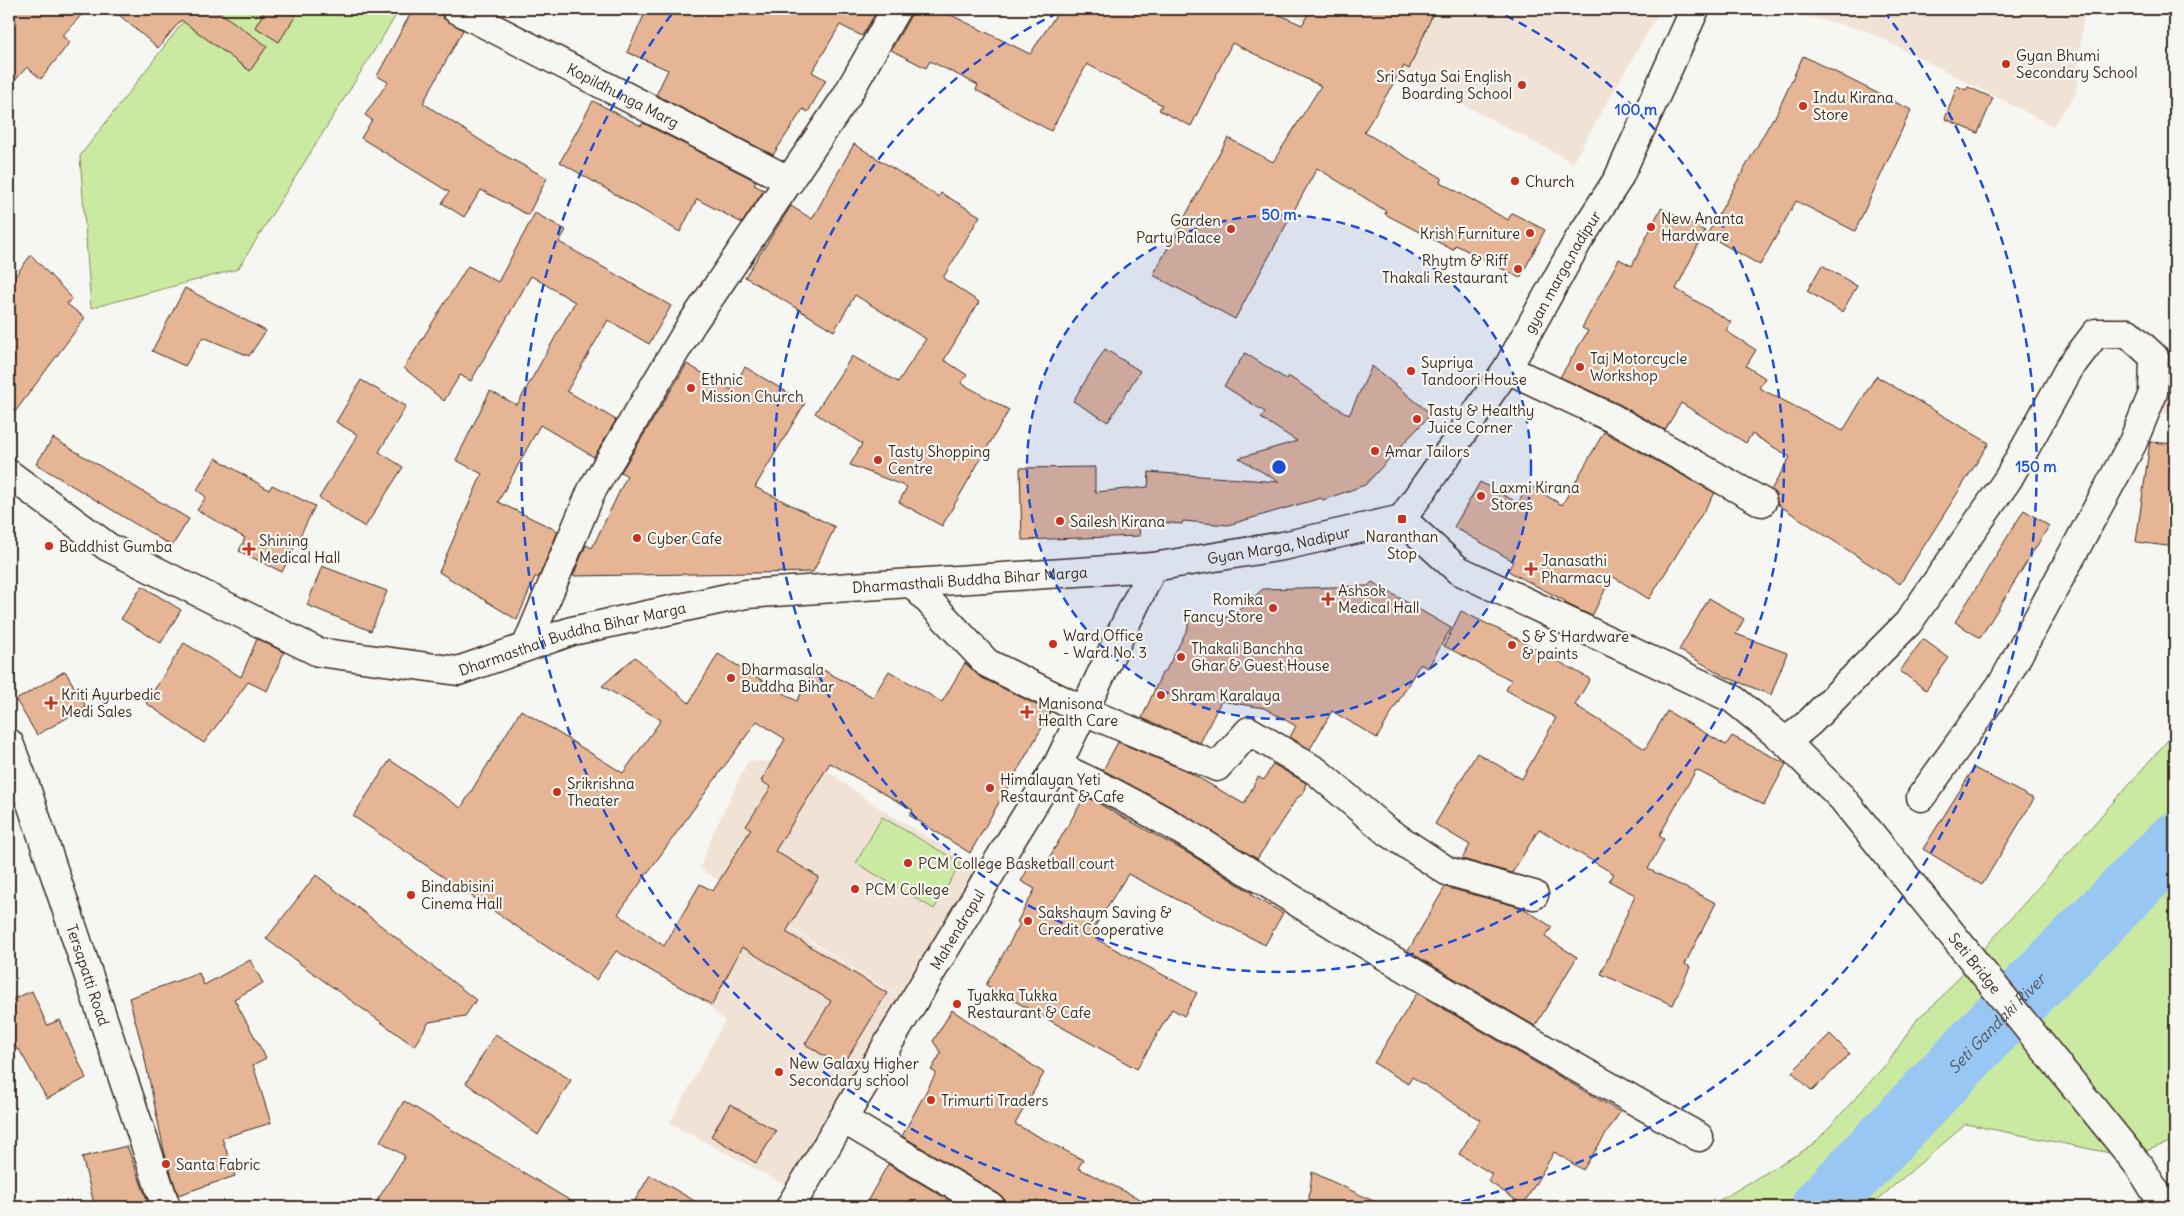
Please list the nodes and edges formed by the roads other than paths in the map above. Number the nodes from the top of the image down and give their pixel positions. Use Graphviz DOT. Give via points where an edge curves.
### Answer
graph roads {
  1 [pos="458,9"];
  2 [pos="896,9"];
  3 [pos="1695,9"];
  4 [pos="790,181"];
  5 [pos="1507,369"];
  6 [pos="9,474"];
  7 [pos="1762,502"];
  8 [pos="1402,519"];
  9 [pos="1153,567"];
  10 [pos="912,583"];
  11 [pos="526,647"];
  12 [pos="1082,710"];
  13 [pos="1786,742"];
  14 [pos="9,743"];
  15 [pos="1057,766"];
  16 [pos="1921,797"];
  17 [pos="1534,895"];
  18 [pos="843,1119"];
  19 [pos="1699,1137"];
  20 [pos="166,1207"];
  21 [pos="790,1207"];
  22 [pos="991,1207"];
  23 [pos="2165,1207"];
  1 -- 4 [label="main road, Kopildhunga Marg"];
  2 -- 4 [label="main road" via="846,97"];
  3 -- 5 [label="main road, gyan marga,nadipur" via="1618,179 1578,241"];
  4 -- 11 [label="main road" via="691,325 592,490"];
  5 -- 7 [label="main road" via="1612,418"];
  5 -- 8 [label="main road, gyan marga,nadipur"];
  6 -- 11 [label="main road, Dharmasthali Buddha Bihar Marga" via="108,547 318,652 458,671"];
  8 -- 9 [label="main road, Gyan Marga, Nadipur" via="1283,546"];
  8 -- 13 [label="main road, Seti Bridge" via="1458,570 1733,699"];
  9 -- 10 [label="main road, Dharmasthali Buddha Bihar Marga"];
  9 -- 12 [label="main road, Mahendrapul"];
  10 -- 11 [label="main road, Dharmasthali Buddha Bihar Marga" via="746,594 572,631"];
  10 -- 12 [label="main road" via="987,663"];
  12 -- 15 [label="main road, Mahendrapul"];
  12 -- 17 [label="main road" via="1217,767 1248,731 1316,771 1384,829 1447,871"];
  13 -- 16 [label="main road" via="1908,623 2008,479 2070,367 2096,333 2128,333 2154,357 2153,393 2133,442 2004,681"];
  13 -- 23 [label="main road, Seti Bridge" via="1842,798 2140,1167"];
  14 -- 20 [label="main road, Tersapatti Road"];
  15 -- 18 [label="main road, Mahendrapul"];
  15 -- 19 [label="main road" via="1091,781 1182,832 1520,1036"];
  18 -- 21 [label="main road, Mahendrapul"];
  18 -- 22 [label="main road"];
}
